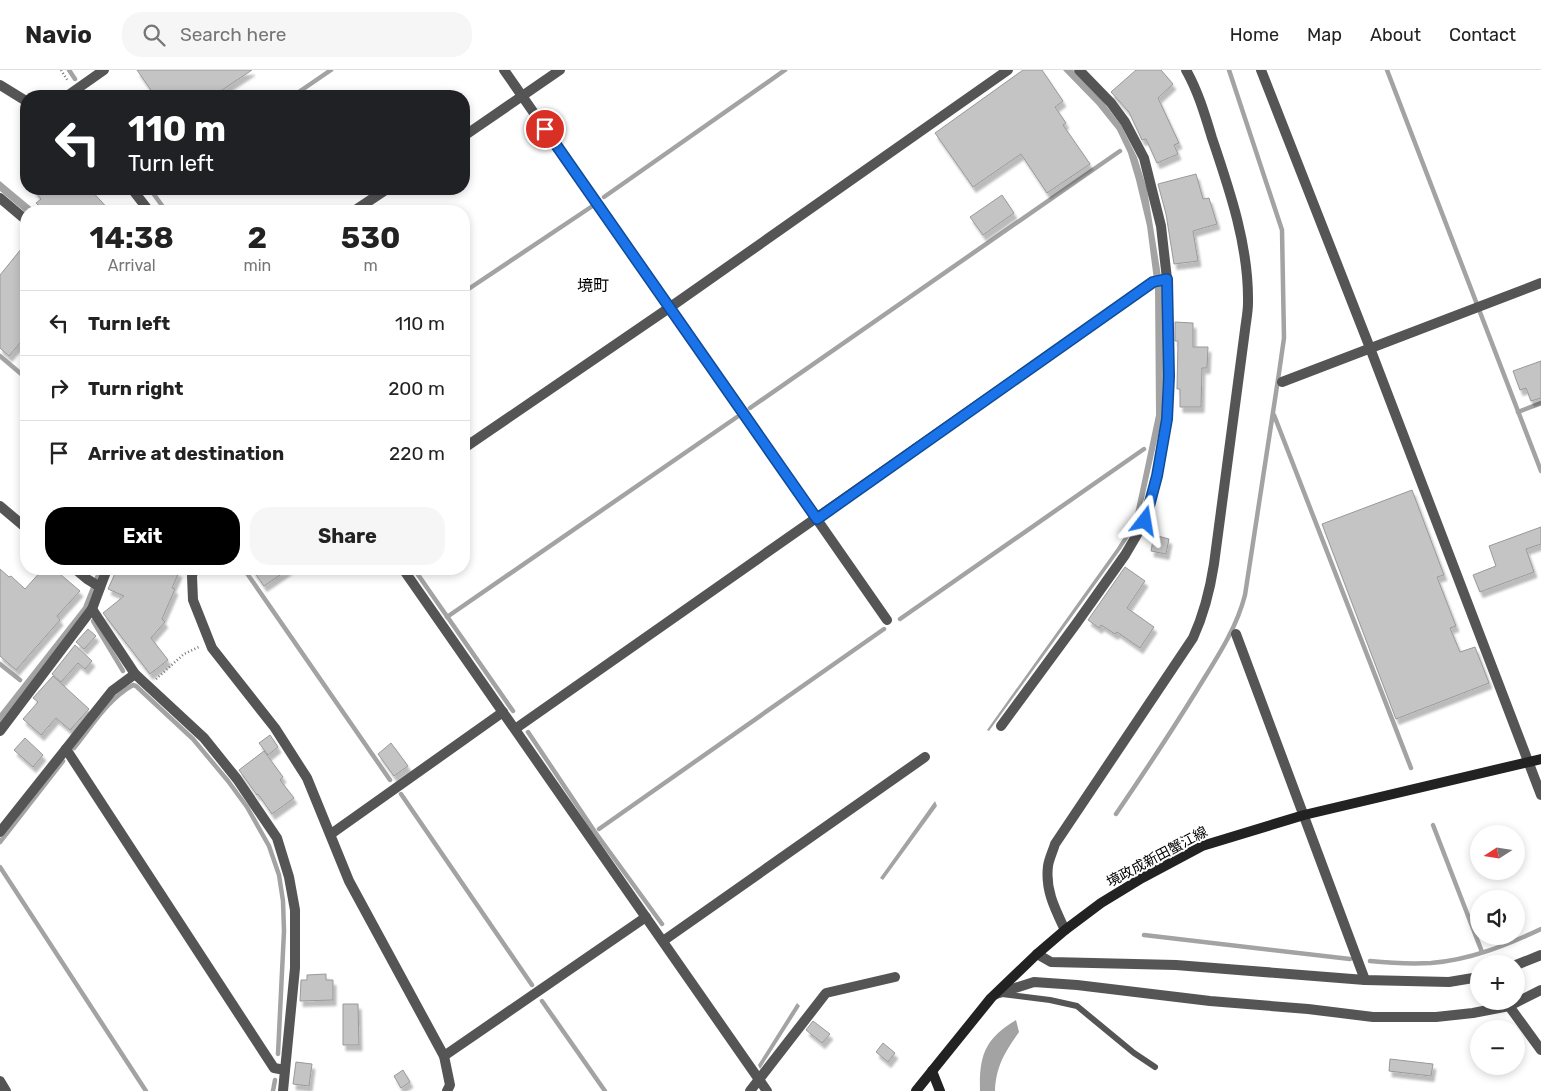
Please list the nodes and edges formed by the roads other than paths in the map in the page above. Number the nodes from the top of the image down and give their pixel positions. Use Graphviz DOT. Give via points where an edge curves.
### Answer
graph roads {
  1 [pos="104,70"];
  2 [pos="504,70"];
  3 [pos="560,70"];
  4 [pos="1008,70"];
  5 [pos="1080,70"];
  6 [pos="1186,70"];
  7 [pos="1260,70"];
  8 [pos="0,85"];
  9 [pos="76,90"];
  10 [pos="522,96"];
  11 [pos="20,97"];
  12 [pos="470,132"];
  13 [pos="137,195"];
  14 [pos="378,195"];
  15 [pos="0,198"];
  16 [pos="144,205"];
  17 [pos="363,205"];
  18 [pos="20,215"];
  19 [pos="1161,281"];
  20 [pos="1541,282"];
  21 [pos="670,308"];
  22 [pos="1370,348"];
  23 [pos="1282,382"];
  24 [pos="470,444"];
  25 [pos="0,506"];
  26 [pos="817,519"];
  27 [pos="20,523"];
  28 [pos="82,575"];
  29 [pos="104,575"];
  30 [pos="192,575"];
  31 [pos="408,575"];
  32 [pos="99,586"];
  33 [pos="92,609"];
  34 [pos="887,620"];
  35 [pos="1236,634"];
  36 [pos="135,674"];
  37 [pos="503,712"];
  38 [pos="1001,726"];
  39 [pos="515,729"];
  40 [pos="0,731"];
  41 [pos="66,749"];
  42 [pos="925,757"];
  43 [pos="1541,759"];
  44 [pos="1528,762"];
  45 [pos="1541,796"];
  46 [pos="1304,815"];
  47 [pos="0,832"];
  48 [pos="331,834"];
  49 [pos="646,916"];
  50 [pos="1065,930"];
  51 [pos="663,940"];
  52 [pos="1037,954"];
  53 [pos="1541,955"];
  54 [pos="1525,961"];
  55 [pos="895,977"];
  56 [pos="1470,978"];
  57 [pos="1365,980"];
  58 [pos="1541,990"];
  59 [pos="996,994"];
  60 [pos="1525,998"];
  61 [pos="1488,1010"];
  62 [pos="1512,1010"];
  63 [pos="1541,1050"];
  64 [pos="444,1056"];
  65 [pos="1155,1067"];
  66 [pos="285,1070"];
  67 [pos="932,1071"];
  68 [pos="759,1078"];
  69 [pos="0,1082"];
  70 [pos="450,1089"];
  71 [pos="6,1091"];
  72 [pos="283,1091"];
  73 [pos="750,1091"];
  74 [pos="767,1091"];
  75 [pos="916,1091"];
  76 [pos="940,1091"];
  1 -- 9 [label="street"];
  2 -- 10 [label="street"];
  3 -- 10 [label="street"];
  4 -- 21 [label="street"];
  5 -- 19 [label="street" via="1125,122 1144,158 1161,226"];
  6 -- 50 [label="street" via="1226,180 1243,246 1248,304 1214,564 1202,620 1193,638 1055,844 1048,865 1048,885"];
  7 -- 22 [label="street"];
  8 -- 11 [label="street"];
  10 -- 12 [label="street"];
  10 -- 21 [label="street"];
  13 -- 16 [label="street"];
  14 -- 17 [label="street"];
  15 -- 18 [label="street"];
  19 -- 26 [label="street"];
  19 -- 38 [label="street" via="1169,376 1167,419 1145,521 1125,555"];
  20 -- 22 [label="street"];
  21 -- 24 [label="street"];
  21 -- 26 [label="street"];
  22 -- 23 [label="street"];
  22 -- 44 [label="street"];
  25 -- 27 [label="street"];
  26 -- 34 [label="street"];
  26 -- 39 [label="street"];
  28 -- 32 [label="street"];
  29 -- 32 [label="street"];
  30 -- 48 [label="street" via="193,600 212,648 275,728 302,770"];
  31 -- 37 [label="street"];
  32 -- 33 [label="street"];
  33 -- 36 [label="street"];
  33 -- 40 [label="street"];
  35 -- 46 [label="street"];
  36 -- 41 [label="street" via="112,691"];
  36 -- 66 [label="street" via="204,738 277,838 295,910 295,968"];
  37 -- 39 [label="street"];
  37 -- 48 [label="street"];
  39 -- 49 [label="street"];
  41 -- 47 [label="street"];
  41 -- 66 [label="street" via="274,1068"];
  42 -- 51 [label="street"];
  43 -- 44 [label="main road, 境政成新田蟹江線"];
  44 -- 45 [label="street"];
  44 -- 46 [label="main road, 境政成新田蟹江線"];
  46 -- 50 [label="main road, 境政成新田蟹江線" via="1202,846 1101,902"];
  46 -- 57 [label="street"];
  48 -- 64 [label="street" via="348,881"];
  49 -- 51 [label="street"];
  49 -- 64 [label="street"];
  50 -- 52 [label="main road, 境政成新田蟹江線"];
  51 -- 68 [label="street"];
  52 -- 57 [label="street" via="1051,962 1176,965"];
  52 -- 59 [label="main road, 境政成新田蟹江線"];
  53 -- 54 [label="street"];
  55 -- 68 [label="street" via="826,993"];
  56 -- 57 [label="street" via="1449,982"];
  58 -- 60 [label="street"];
  59 -- 61 [label="street" via="1034,982 1373,1017 1436,1017"];
  59 -- 65 [label="lane" via="1077,1006"];
  59 -- 67 [label="main road, 境政成新田蟹江線"];
  62 -- 63 [label="street"];
  64 -- 70 [label="street"];
  66 -- 72 [label="street"];
  67 -- 75 [label="main road, 境政成新田蟹江線"];
  67 -- 76 [label="main road"];
  68 -- 73 [label="street"];
  68 -- 74 [label="street"];
  69 -- 71 [label="street"];
}
